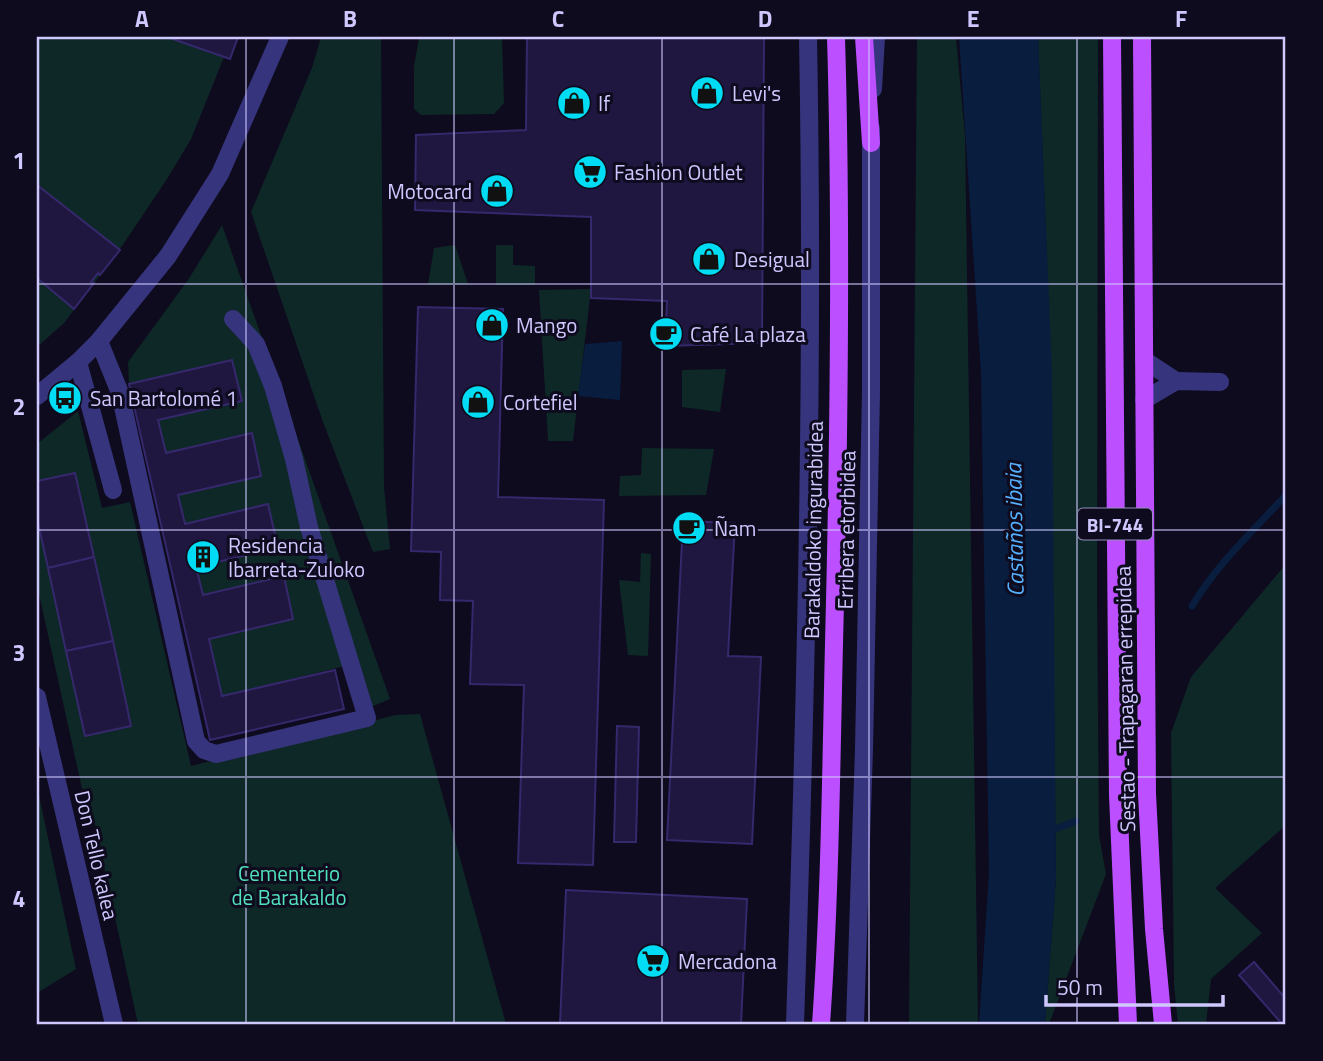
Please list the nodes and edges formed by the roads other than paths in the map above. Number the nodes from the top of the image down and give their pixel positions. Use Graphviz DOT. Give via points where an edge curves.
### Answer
graph roads {
  1 [pos="280,37"];
  2 [pos="808,37"];
  3 [pos="836,37"];
  4 [pos="864,37"];
  5 [pos="876,37"];
  6 [pos="1112,37"];
  7 [pos="1142,37"];
  8 [pos="871,143"];
  9 [pos="233,319"];
  10 [pos="99,341"];
  11 [pos="1144,360"];
  12 [pos="78,362"];
  13 [pos="1176,382"];
  14 [pos="1220,382"];
  15 [pos="37,396"];
  16 [pos="1144,400"];
  17 [pos="113,490"];
  18 [pos="37,697"];
  19 [pos="43,754"];
  20 [pos="114,1024"];
  21 [pos="795,1024"];
  22 [pos="821,1024"];
  23 [pos="855,1024"];
  24 [pos="1128,1024"];
  25 [pos="1163,1024"];
  1 -- 10 [label="street" via="220,174 166,259"];
  2 -- 21 [label="street, Erribera etorbidea" via="808,584"];
  3 -- 22 [label="main road, Barakaldoko ingurabidea" via="836,588"];
  4 -- 8 [label="main road"];
  5 -- 8 [label="street, Erribera etorbidea"];
  6 -- 24 [label="main road, Sestao - Trapagaran errepidea / BI-744" via="1118,795"];
  7 -- 11 [label="main road, Sestao - Trapagaran errepidea / BI-744"];
  8 -- 23 [label="street, Erribera etorbidea" via="870,451"];
  9 -- 10 [label="street" via="256,344 273,386 309,527 367,718 216,754 196,741 120,393"];
  10 -- 12 [label="street"];
  11 -- 13 [label="street"];
  11 -- 16 [label="main road, Sestao - Trapagaran errepidea / BI-744"];
  12 -- 15 [label="street"];
  12 -- 17 [label="street"];
  13 -- 14 [label="street"];
  13 -- 16 [label="street"];
  16 -- 25 [label="main road, Sestao - Trapagaran errepidea / BI-744" via="1147,794"];
  18 -- 19 [label="street, Don Tello kalea"];
  19 -- 20 [label="street, Don Tello kalea"];
}
